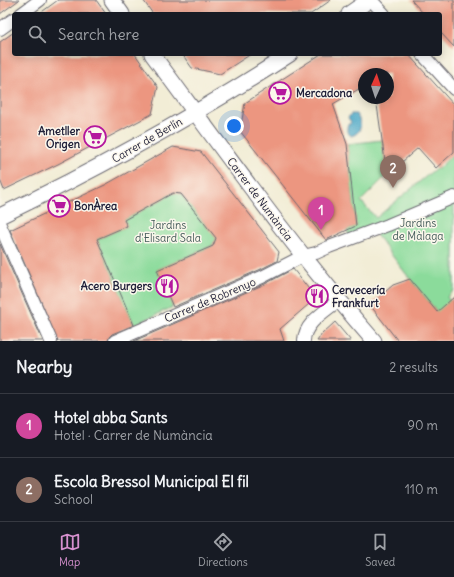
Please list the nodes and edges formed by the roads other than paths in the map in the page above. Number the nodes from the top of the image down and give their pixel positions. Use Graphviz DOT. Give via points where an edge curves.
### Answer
graph roads {
  1 [pos="40,0"];
  2 [pos="112,0"];
  3 [pos="370,0"];
  4 [pos="24,12"];
  5 [pos="121,12"];
  6 [pos="352,12"];
  7 [pos="382,12"];
  8 [pos="12,20"];
  9 [pos="0,29"];
  10 [pos="153,56"];
  11 [pos="287,56"];
  12 [pos="424,56"];
  13 [pos="454,88"];
  14 [pos="195,113"];
  15 [pos="454,197"];
  16 [pos="0,216"];
  17 [pos="0,225"];
  18 [pos="303,256"];
  19 [pos="339,300"];
  20 [pos="50,341"];
  21 [pos="115,341"];
  22 [pos="304,341"];
  23 [pos="374,341"];
  1 -- 4 [label="street"];
  2 -- 5 [label="main road"];
  3 -- 6 [label="main road"];
  3 -- 7 [label="street"];
  8 -- 9 [label="street"];
  10 -- 14 [label="main road, Carrer de Numància"];
  11 -- 14 [label="main road, Carrer de Berlín"];
  12 -- 13 [label="street"];
  14 -- 16 [label="main road, Carrer de Berlín" via="88,173"];
  14 -- 18 [label="main road, Carrer de Numància"];
  15 -- 18 [label="street, Carrer de Robrenyo" via="388,225"];
  17 -- 20 [label="street"];
  18 -- 19 [label="main road, Carrer de Numància"];
  18 -- 21 [label="street, Carrer de Robrenyo" via="262,277"];
  19 -- 22 [label="street" via="307,328"];
  19 -- 23 [label="main road, Carrer de Numància"];
}
